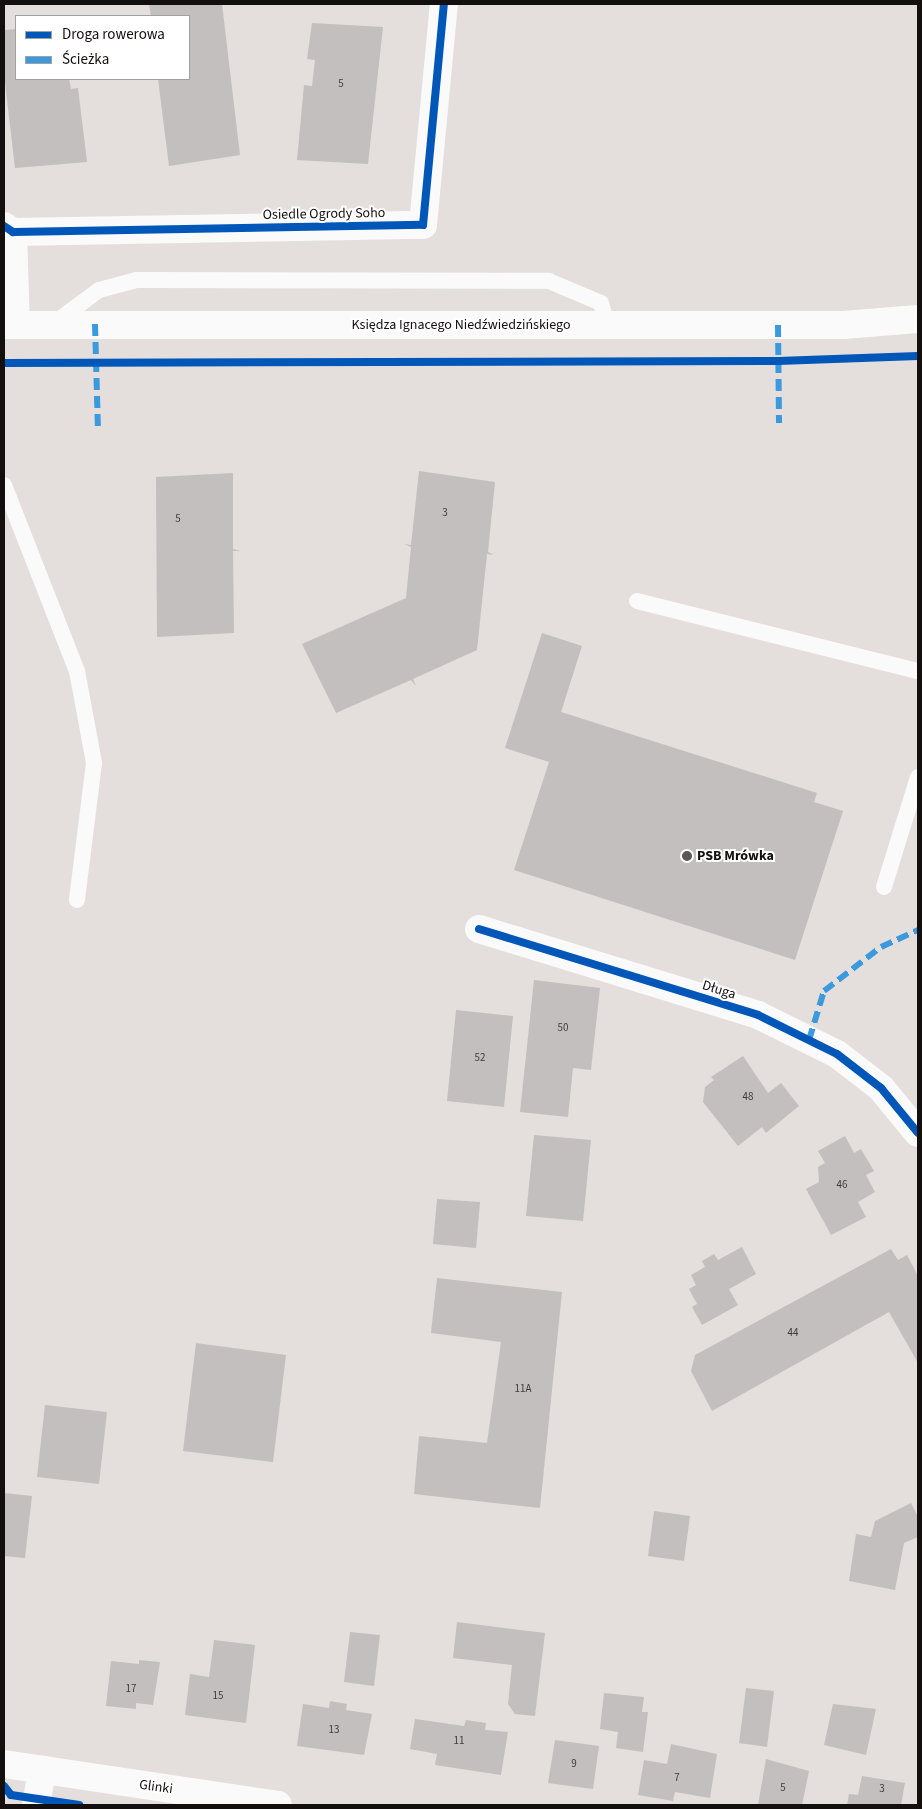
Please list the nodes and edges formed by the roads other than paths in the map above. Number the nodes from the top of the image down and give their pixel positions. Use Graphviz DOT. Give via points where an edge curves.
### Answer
graph roads {
  1 [pos="444,4"];
  2 [pos="8,229"];
  3 [pos="918,319"];
  4 [pos="52,324"];
  5 [pos="10,325"];
  6 [pos="607,325"];
  7 [pos="4,485"];
  8 [pos="637,602"];
  9 [pos="918,671"];
  10 [pos="918,777"];
  11 [pos="913,813"];
  12 [pos="884,887"];
  13 [pos="76,900"];
  14 [pos="479,929"];
  15 [pos="918,1133"];
  16 [pos="4,1764"];
  17 [pos="42,1770"];
  18 [pos="36,1805"];
  19 [pos="272,1805"];
  1 -- 2 [label="street, Osiedle Ogrody Soho" via="423,225"];
  2 -- 5 [label="street"];
  3 -- 6 [label="street, Księdza Ignacego Niedźwiedzińskiego" via="843,325"];
  4 -- 5 [label="street, Księdza Ignacego Niedźwiedzińskiego"];
  4 -- 6 [label="street, Księdza Ignacego Niedźwiedzińskiego"];
  4 -- 6 [label="lane" via="99,290 146,280 549,281 601,303"];
  7 -- 13 [label="lane" via="77,670 94,763"];
  8 -- 9 [label="lane"];
  10 -- 11 [label="lane"];
  11 -- 12 [label="lane"];
  14 -- 15 [label="street, Długa" via="758,1015 837,1054 881,1088"];
  16 -- 17 [label="street, Glinki"];
  17 -- 18 [label="street"];
  17 -- 19 [label="street, Glinki"];
}
